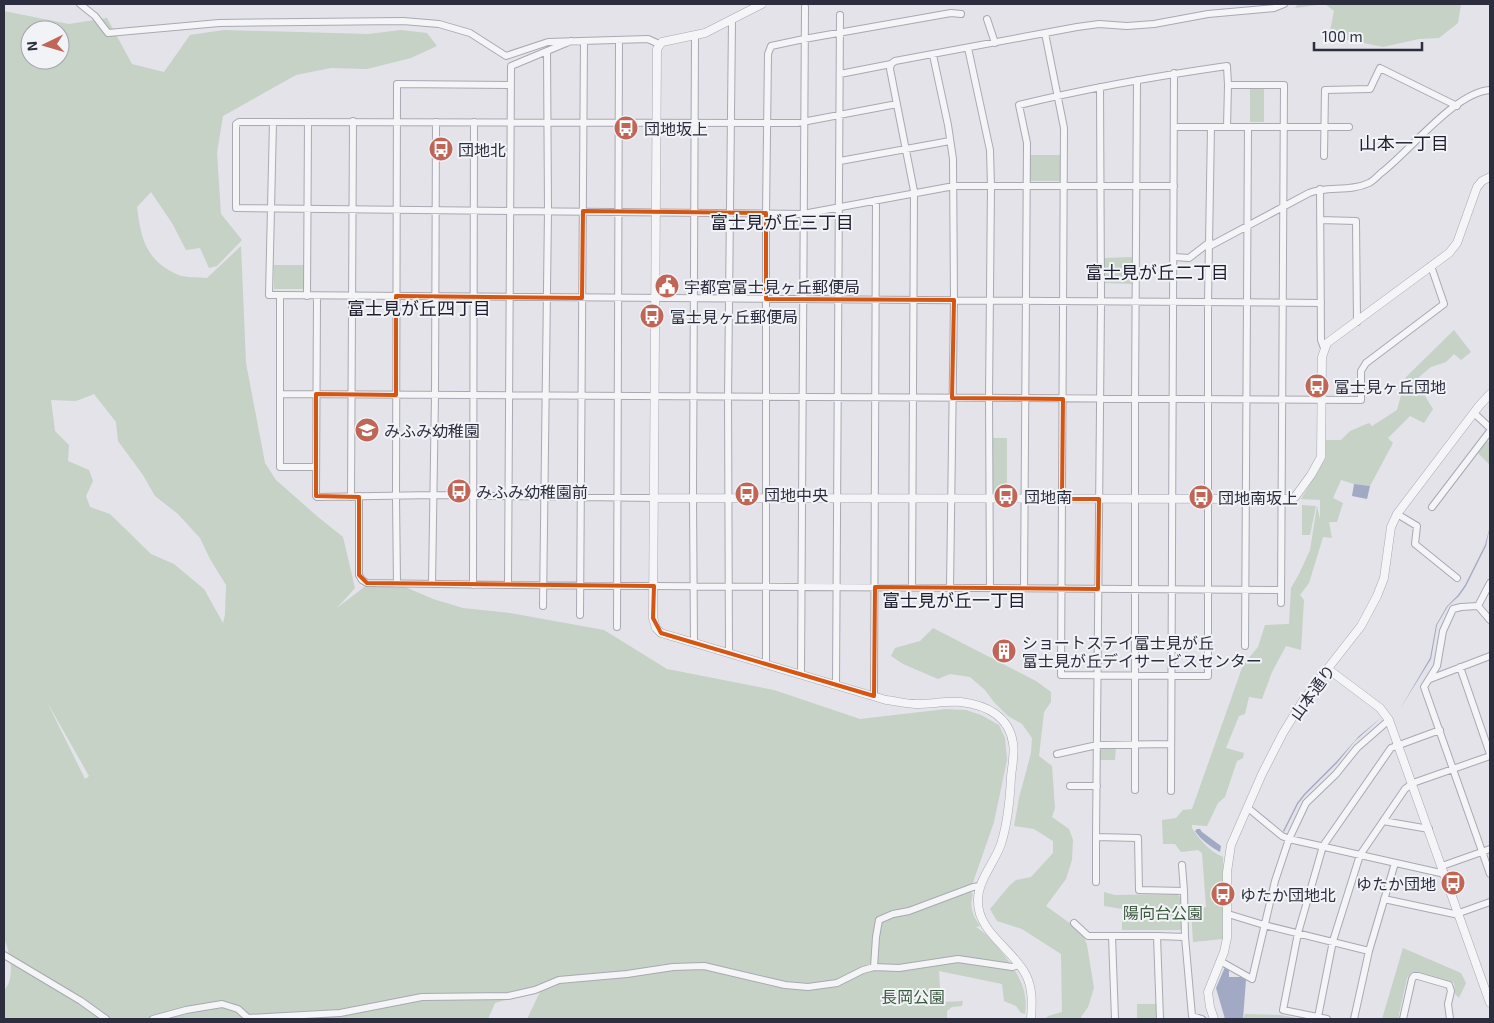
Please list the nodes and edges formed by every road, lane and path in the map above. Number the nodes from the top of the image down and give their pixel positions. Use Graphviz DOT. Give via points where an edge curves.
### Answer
graph roads {
  1 [pos="80,4"];
  2 [pos="762,4"];
  3 [pos="1284,4"];
  4 [pos="805,7"];
  5 [pos="840,14"];
  6 [pos="960,14"];
  7 [pos="987,19"];
  8 [pos="732,20"];
  9 [pos="840,32"];
  10 [pos="1044,33"];
  11 [pos="695,35"];
  12 [pos="804,39"];
  13 [pos="620,40"];
  14 [pos="571,41"];
  15 [pos="584,41"];
  16 [pos="995,43"];
  17 [pos="659,44"];
  18 [pos="968,48"];
  19 [pos="547,51"];
  20 [pos="933,55"];
  21 [pos="891,64"];
  22 [pos="840,74"];
  23 [pos="1174,74"];
  24 [pos="1138,80"];
  25 [pos="1228,84"];
  26 [pos="511,85"];
  27 [pos="1100,87"];
  28 [pos="1490,90"];
  29 [pos="1058,96"];
  30 [pos="897,104"];
  31 [pos="1456,106"];
  32 [pos="840,115"];
  33 [pos="353,121"];
  34 [pos="397,121"];
  35 [pos="273,122"];
  36 [pos="308,122"];
  37 [pos="436,122"];
  38 [pos="474,122"];
  39 [pos="511,122"];
  40 [pos="804,122"];
  41 [pos="547,123"];
  42 [pos="584,123"];
  43 [pos="620,123"];
  44 [pos="695,123"];
  45 [pos="731,123"];
  46 [pos="768,123"];
  47 [pos="658,124"];
  48 [pos="1174,127"];
  49 [pos="1211,127"];
  50 [pos="1228,127"];
  51 [pos="1248,127"];
  52 [pos="1350,127"];
  53 [pos="1284,128"];
  54 [pos="1324,128"];
  55 [pos="950,141"];
  56 [pos="906,149"];
  57 [pos="1324,156"];
  58 [pos="840,161"];
  59 [pos="1490,177"];
  60 [pos="954,186"];
  61 [pos="991,186"];
  62 [pos="1027,186"];
  63 [pos="1064,186"];
  64 [pos="1101,186"];
  65 [pos="1137,186"];
  66 [pos="1174,186"];
  67 [pos="1320,189"];
  68 [pos="914,193"];
  69 [pos="876,200"];
  70 [pos="1284,206"];
  71 [pos="839,207"];
  72 [pos="271,208"];
  73 [pos="307,209"];
  74 [pos="353,210"];
  75 [pos="398,210"];
  76 [pos="436,210"];
  77 [pos="475,210"];
  78 [pos="511,211"];
  79 [pos="548,211"];
  80 [pos="583,211"];
  81 [pos="620,212"];
  82 [pos="657,212"];
  83 [pos="694,212"];
  84 [pos="730,212"];
  85 [pos="766,213"];
  86 [pos="803,214"];
  87 [pos="1320,220"];
  88 [pos="1248,226"];
  89 [pos="1210,244"];
  90 [pos="1174,257"];
  91 [pos="1431,266"];
  92 [pos="280,295"];
  93 [pos="307,296"];
  94 [pos="317,296"];
  95 [pos="354,296"];
  96 [pos="396,296"];
  97 [pos="435,296"];
  98 [pos="474,297"];
  99 [pos="511,298"];
  100 [pos="546,298"];
  101 [pos="582,298"];
  102 [pos="620,298"];
  103 [pos="656,299"];
  104 [pos="694,299"];
  105 [pos="729,299"];
  106 [pos="766,299"];
  107 [pos="802,300"];
  108 [pos="837,300"];
  109 [pos="876,300"];
  110 [pos="914,300"];
  111 [pos="954,300"];
  112 [pos="990,300"];
  113 [pos="1025,301"];
  114 [pos="1063,301"];
  115 [pos="1101,301"];
  116 [pos="1136,302"];
  117 [pos="1174,302"];
  118 [pos="1208,302"];
  119 [pos="1247,302"];
  120 [pos="1284,302"];
  121 [pos="1321,303"];
  122 [pos="1357,322"];
  123 [pos="1324,348"];
  124 [pos="280,394"];
  125 [pos="316,394"];
  126 [pos="1490,394"];
  127 [pos="353,395"];
  128 [pos="396,395"];
  129 [pos="435,395"];
  130 [pos="473,395"];
  131 [pos="510,396"];
  132 [pos="545,396"];
  133 [pos="581,396"];
  134 [pos="618,396"];
  135 [pos="656,396"];
  136 [pos="694,397"];
  137 [pos="728,397"];
  138 [pos="766,397"];
  139 [pos="802,397"];
  140 [pos="838,398"];
  141 [pos="875,398"];
  142 [pos="913,398"];
  143 [pos="952,398"];
  144 [pos="989,398"];
  145 [pos="1025,398"];
  146 [pos="1063,399"];
  147 [pos="1100,399"];
  148 [pos="1135,399"];
  149 [pos="1173,399"];
  150 [pos="1208,400"];
  151 [pos="1245,400"];
  152 [pos="1283,400"];
  153 [pos="1322,400"];
  154 [pos="1474,413"];
  155 [pos="1490,430"];
  156 [pos="315,467"];
  157 [pos="360,496"];
  158 [pos="396,496"];
  159 [pos="434,496"];
  160 [pos="472,496"];
  161 [pos="509,496"];
  162 [pos="352,497"];
  163 [pos="545,497"];
  164 [pos="581,497"];
  165 [pos="617,497"];
  166 [pos="655,498"];
  167 [pos="693,498"];
  168 [pos="729,498"];
  169 [pos="766,498"];
  170 [pos="802,498"];
  171 [pos="838,498"];
  172 [pos="875,498"];
  173 [pos="913,498"];
  174 [pos="951,499"];
  175 [pos="989,499"];
  176 [pos="1025,499"];
  177 [pos="1062,499"];
  178 [pos="1099,499"];
  179 [pos="1136,500"];
  180 [pos="1172,500"];
  181 [pos="1208,500"];
  182 [pos="1245,500"];
  183 [pos="1282,500"];
  184 [pos="1432,507"];
  185 [pos="1397,514"];
  186 [pos="1457,578"];
  187 [pos="1490,583"];
  188 [pos="397,584"];
  189 [pos="432,584"];
  190 [pos="473,585"];
  191 [pos="508,585"];
  192 [pos="544,585"];
  193 [pos="580,585"];
  194 [pos="616,586"];
  195 [pos="654,586"];
  196 [pos="694,586"];
  197 [pos="728,586"];
  198 [pos="766,586"];
  199 [pos="801,586"];
  200 [pos="837,587"];
  201 [pos="875,587"];
  202 [pos="912,587"];
  203 [pos="950,588"];
  204 [pos="990,588"];
  205 [pos="1024,588"];
  206 [pos="1062,588"];
  207 [pos="1098,589"];
  208 [pos="1136,589"];
  209 [pos="1172,589"];
  210 [pos="1208,590"];
  211 [pos="1245,590"];
  212 [pos="1281,590"];
  213 [pos="1281,603"];
  214 [pos="543,606"];
  215 [pos="1478,606"];
  216 [pos="580,615"];
  217 [pos="1490,620"];
  218 [pos="617,627"];
  219 [pos="694,642"];
  220 [pos="1245,646"];
  221 [pos="728,653"];
  222 [pos="1490,656"];
  223 [pos="766,664"];
  224 [pos="1460,667"];
  225 [pos="1328,668"];
  226 [pos="800,674"];
  227 [pos="1172,675"];
  228 [pos="1097,676"];
  229 [pos="1134,676"];
  230 [pos="1430,679"];
  231 [pos="836,685"];
  232 [pos="874,696"];
  233 [pos="1389,720"];
  234 [pos="1440,730"];
  235 [pos="1135,744"];
  236 [pos="1171,744"];
  237 [pos="1097,745"];
  238 [pos="1399,745"];
  239 [pos="1057,754"];
  240 [pos="1490,755"];
  241 [pos="1454,769"];
  242 [pos="1413,784"];
  243 [pos="1070,786"];
  244 [pos="1097,786"];
  245 [pos="1135,790"];
  246 [pos="1171,792"];
  247 [pos="1248,808"];
  248 [pos="1383,821"];
  249 [pos="1429,829"];
  250 [pos="1096,837"];
  251 [pos="1289,839"];
  252 [pos="1323,846"];
  253 [pos="1490,849"];
  254 [pos="1482,852"];
  255 [pos="1360,855"];
  256 [pos="1395,863"];
  257 [pos="1182,865"];
  258 [pos="1443,870"];
  259 [pos="1490,874"];
  260 [pos="1096,882"];
  261 [pos="980,886"];
  262 [pos="1184,891"];
  263 [pos="1384,899"];
  264 [pos="1490,902"];
  265 [pos="1228,914"];
  266 [pos="1459,914"];
  267 [pos="1074,923"];
  268 [pos="1264,925"];
  269 [pos="1298,933"];
  270 [pos="1112,936"];
  271 [pos="1157,936"];
  272 [pos="1185,937"];
  273 [pos="1333,941"];
  274 [pos="1369,951"];
  275 [pos="4,955"];
  276 [pos="1220,961"];
  277 [pos="1019,965"];
  278 [pos="874,967"];
  279 [pos="1490,1002"];
  280 [pos="1318,1017"];
  281 [pos="249,1018"];
  282 [pos="106,1019"];
  283 [pos="153,1019"];
  284 [pos="1031,1019"];
  285 [pos="1115,1019"];
  286 [pos="1160,1019"];
  287 [pos="1202,1019"];
  288 [pos="1214,1019"];
  289 [pos="1327,1019"];
  290 [pos="1354,1019"];
  291 [pos="1403,1019"];
  292 [pos="1448,1019"];
  1 -- 14 [label="street" via="108,33 219,23 403,21 439,24 470,33 506,56 548,42"];
  2 -- 8 [label="street"];
  3 -- 10 [label="street" via="1154,24 1099,24"];
  4 -- 12 [label="street"];
  5 -- 9 [label="street"];
  6 -- 9 [label="street"];
  7 -- 16 [label="street"];
  8 -- 11 [label="street"];
  8 -- 45 [label="street"];
  9 -- 12 [label="street"];
  9 -- 22 [label="street"];
  10 -- 16 [label="street"];
  10 -- 29 [label="street"];
  11 -- 17 [label="street"];
  11 -- 44 [label="street"];
  12 -- 40 [label="street"];
  12 -- 46 [label="street" via="771,46 768,54"];
  13 -- 15 [label="street"];
  13 -- 17 [label="street" via="648,39"];
  13 -- 43 [label="street"];
  14 -- 15 [label="street"];
  14 -- 19 [label="street"];
  15 -- 42 [label="street"];
  16 -- 18 [label="street"];
  17 -- 47 [label="street"];
  18 -- 20 [label="street"];
  18 -- 61 [label="street" via="990,150"];
  19 -- 26 [label="street" via="512,66"];
  19 -- 41 [label="street"];
  20 -- 21 [label="street"];
  20 -- 55 [label="street"];
  21 -- 22 [label="street"];
  21 -- 30 [label="street"];
  22 -- 32 [label="street"];
  23 -- 24 [label="street"];
  23 -- 25 [label="street" via="1228,66"];
  23 -- 48 [label="street"];
  24 -- 27 [label="street"];
  24 -- 65 [label="street"];
  25 -- 50 [label="street"];
  25 -- 53 [label="street" via="1284,85"];
  26 -- 34 [label="street" via="397,84"];
  26 -- 39 [label="street"];
  27 -- 29 [label="street"];
  27 -- 64 [label="street"];
  28 -- 31 [label="street" via="1484,90"];
  29 -- 62 [label="street" via="1019,105 1027,143"];
  29 -- 63 [label="street" via="1064,128"];
  30 -- 32 [label="street"];
  30 -- 56 [label="street"];
  31 -- 54 [label="street" via="1380,68 1370,89 1325,90"];
  31 -- 67 [label="street" via="1369,183 1346,189"];
  32 -- 40 [label="street"];
  32 -- 58 [label="street"];
  33 -- 34 [label="street"];
  33 -- 36 [label="street"];
  33 -- 74 [label="street"];
  34 -- 37 [label="street"];
  34 -- 75 [label="street"];
  35 -- 36 [label="street"];
  35 -- 72 [label="street"];
  35 -- 72 [label="street" via="236,124 236,208"];
  36 -- 73 [label="street"];
  37 -- 38 [label="street"];
  37 -- 76 [label="street"];
  38 -- 39 [label="street"];
  38 -- 77 [label="street"];
  39 -- 41 [label="street"];
  39 -- 78 [label="street"];
  40 -- 46 [label="street"];
  40 -- 86 [label="street"];
  41 -- 42 [label="street"];
  41 -- 79 [label="street"];
  42 -- 43 [label="street"];
  42 -- 80 [label="street"];
  43 -- 47 [label="street"];
  43 -- 81 [label="street"];
  44 -- 45 [label="street"];
  44 -- 47 [label="street"];
  44 -- 83 [label="street"];
  45 -- 46 [label="street"];
  45 -- 84 [label="street"];
  46 -- 85 [label="street"];
  47 -- 82 [label="street"];
  48 -- 49 [label="street"];
  48 -- 66 [label="street"];
  49 -- 50 [label="street"];
  49 -- 89 [label="street"];
  50 -- 51 [label="street"];
  51 -- 53 [label="street"];
  51 -- 88 [label="street"];
  52 -- 54 [label="street"];
  53 -- 54 [label="street"];
  53 -- 70 [label="street"];
  54 -- 57 [label="street"];
  55 -- 56 [label="street"];
  55 -- 60 [label="street"];
  56 -- 58 [label="street"];
  56 -- 68 [label="street"];
  58 -- 71 [label="street"];
  59 -- 91 [label="street" via="1477,187 1456,243"];
  60 -- 61 [label="street"];
  60 -- 68 [label="street"];
  60 -- 111 [label="street"];
  61 -- 62 [label="street"];
  61 -- 112 [label="street"];
  62 -- 63 [label="street"];
  62 -- 113 [label="street"];
  63 -- 64 [label="street"];
  63 -- 114 [label="street"];
  64 -- 65 [label="street"];
  64 -- 115 [label="street"];
  65 -- 66 [label="street"];
  65 -- 116 [label="street"];
  66 -- 90 [label="street"];
  67 -- 70 [label="street"];
  67 -- 87 [label="street"];
  68 -- 69 [label="street"];
  68 -- 110 [label="street"];
  69 -- 71 [label="street"];
  69 -- 109 [label="street"];
  70 -- 88 [label="street"];
  70 -- 120 [label="street"];
  71 -- 86 [label="street"];
  71 -- 108 [label="street"];
  72 -- 73 [label="street"];
  72 -- 92 [label="street" via="269,295"];
  73 -- 74 [label="street"];
  73 -- 93 [label="street"];
  74 -- 75 [label="street"];
  74 -- 95 [label="street"];
  75 -- 76 [label="street"];
  75 -- 96 [label="street"];
  76 -- 77 [label="street"];
  76 -- 97 [label="street"];
  77 -- 78 [label="street"];
  77 -- 98 [label="street"];
  78 -- 79 [label="street"];
  78 -- 99 [label="street"];
  79 -- 80 [label="street"];
  79 -- 100 [label="street"];
  80 -- 81 [label="street"];
  80 -- 101 [label="street"];
  81 -- 82 [label="street"];
  81 -- 102 [label="street"];
  82 -- 83 [label="street"];
  82 -- 103 [label="street"];
  83 -- 84 [label="street"];
  83 -- 104 [label="street"];
  84 -- 85 [label="street"];
  84 -- 105 [label="street"];
  85 -- 86 [label="street"];
  85 -- 106 [label="street"];
  86 -- 107 [label="street"];
  87 -- 121 [label="street"];
  87 -- 122 [label="street" via="1356,221"];
  88 -- 89 [label="street"];
  88 -- 119 [label="street"];
  89 -- 90 [label="street" via="1189,258"];
  89 -- 118 [label="street"];
  90 -- 117 [label="street"];
  91 -- 122 [label="street"];
  91 -- 153 [label="street" via="1444,304 1366,363 1361,371 1361,400"];
  92 -- 93 [label="street"];
  92 -- 124 [label="street"];
  93 -- 94 [label="street"];
  94 -- 95 [label="street"];
  94 -- 125 [label="street"];
  95 -- 96 [label="street"];
  95 -- 127 [label="street"];
  96 -- 97 [label="street"];
  96 -- 128 [label="street"];
  97 -- 98 [label="street"];
  97 -- 129 [label="street"];
  98 -- 99 [label="street"];
  98 -- 130 [label="street"];
  99 -- 100 [label="street"];
  99 -- 131 [label="street"];
  100 -- 101 [label="street"];
  100 -- 132 [label="street"];
  101 -- 102 [label="street"];
  101 -- 133 [label="street"];
  102 -- 103 [label="street"];
  102 -- 134 [label="street"];
  103 -- 104 [label="street"];
  103 -- 135 [label="street"];
  104 -- 105 [label="street"];
  104 -- 136 [label="street"];
  105 -- 106 [label="street"];
  105 -- 137 [label="street"];
  106 -- 107 [label="street"];
  106 -- 138 [label="street"];
  107 -- 108 [label="street"];
  107 -- 139 [label="street"];
  108 -- 109 [label="street"];
  108 -- 140 [label="street"];
  109 -- 110 [label="street"];
  109 -- 141 [label="street"];
  110 -- 111 [label="street"];
  110 -- 142 [label="street"];
  111 -- 112 [label="street"];
  111 -- 143 [label="street"];
  112 -- 113 [label="street"];
  112 -- 144 [label="street"];
  113 -- 114 [label="street"];
  113 -- 145 [label="street"];
  114 -- 115 [label="street"];
  114 -- 146 [label="street"];
  115 -- 116 [label="street"];
  115 -- 147 [label="street"];
  116 -- 117 [label="street"];
  116 -- 148 [label="street"];
  117 -- 118 [label="street"];
  117 -- 149 [label="street"];
  118 -- 119 [label="street"];
  118 -- 150 [label="street"];
  119 -- 120 [label="street"];
  119 -- 151 [label="street"];
  120 -- 121 [label="street"];
  120 -- 152 [label="street"];
  121 -- 123 [label="street"];
  122 -- 123 [label="street"];
  123 -- 153 [label="street"];
  124 -- 125 [label="street"];
  124 -- 156 [label="street" via="280,467"];
  125 -- 127 [label="street"];
  125 -- 156 [label="street"];
  126 -- 154 [label="street, 山本通り"];
  127 -- 128 [label="street"];
  127 -- 162 [label="street"];
  128 -- 129 [label="street"];
  128 -- 158 [label="street"];
  129 -- 130 [label="street"];
  129 -- 159 [label="street"];
  130 -- 131 [label="street"];
  130 -- 160 [label="street"];
  131 -- 132 [label="street"];
  131 -- 161 [label="street"];
  132 -- 133 [label="street"];
  132 -- 163 [label="street"];
  133 -- 134 [label="street"];
  133 -- 164 [label="street"];
  134 -- 135 [label="street"];
  134 -- 165 [label="street"];
  135 -- 136 [label="street"];
  135 -- 166 [label="street"];
  136 -- 137 [label="street"];
  136 -- 167 [label="street"];
  137 -- 138 [label="street"];
  137 -- 168 [label="street"];
  138 -- 139 [label="street"];
  138 -- 169 [label="street"];
  139 -- 140 [label="street"];
  139 -- 170 [label="street"];
  140 -- 141 [label="street"];
  140 -- 171 [label="street"];
  141 -- 142 [label="street"];
  141 -- 172 [label="street"];
  142 -- 143 [label="street"];
  142 -- 173 [label="street"];
  143 -- 144 [label="street"];
  143 -- 174 [label="street"];
  144 -- 145 [label="street"];
  144 -- 175 [label="street"];
  145 -- 146 [label="street"];
  145 -- 176 [label="street"];
  146 -- 147 [label="street"];
  146 -- 177 [label="street"];
  147 -- 148 [label="street"];
  147 -- 178 [label="street"];
  148 -- 149 [label="street"];
  148 -- 179 [label="street"];
  149 -- 150 [label="street"];
  149 -- 180 [label="street"];
  150 -- 151 [label="street"];
  150 -- 181 [label="street"];
  151 -- 152 [label="street"];
  151 -- 182 [label="street"];
  152 -- 153 [label="street"];
  152 -- 183 [label="street"];
  153 -- 183 [label="street" via="1322,450 1318,463 1295,497"];
  154 -- 155 [label="street"];
  154 -- 185 [label="street, 山本通り"];
  155 -- 184 [label="street"];
  156 -- 162 [label="street" via="317,497"];
  157 -- 158 [label="street"];
  157 -- 162 [label="street"];
  157 -- 188 [label="street" via="359,575 367,583"];
  158 -- 159 [label="street"];
  158 -- 188 [label="street"];
  159 -- 160 [label="street"];
  159 -- 189 [label="street"];
  160 -- 161 [label="street"];
  160 -- 190 [label="street"];
  161 -- 163 [label="street"];
  161 -- 191 [label="street"];
  163 -- 164 [label="street"];
  163 -- 192 [label="street"];
  164 -- 165 [label="street"];
  164 -- 193 [label="street"];
  165 -- 166 [label="street"];
  165 -- 194 [label="street"];
  166 -- 167 [label="street"];
  166 -- 195 [label="street"];
  167 -- 168 [label="street"];
  167 -- 196 [label="street"];
  168 -- 169 [label="street"];
  168 -- 197 [label="street"];
  169 -- 170 [label="street"];
  169 -- 198 [label="street"];
  170 -- 171 [label="street"];
  170 -- 199 [label="street"];
  171 -- 172 [label="street"];
  171 -- 200 [label="street"];
  172 -- 173 [label="street"];
  172 -- 201 [label="street"];
  173 -- 174 [label="street"];
  173 -- 202 [label="street"];
  174 -- 175 [label="street"];
  174 -- 203 [label="street"];
  175 -- 176 [label="street"];
  175 -- 204 [label="street"];
  176 -- 177 [label="street"];
  176 -- 205 [label="street"];
  177 -- 178 [label="street"];
  177 -- 206 [label="street"];
  178 -- 179 [label="street"];
  178 -- 207 [label="street"];
  179 -- 180 [label="street"];
  179 -- 208 [label="street"];
  180 -- 181 [label="street"];
  180 -- 209 [label="street"];
  181 -- 182 [label="street"];
  181 -- 210 [label="street"];
  182 -- 183 [label="street"];
  182 -- 211 [label="street"];
  183 -- 212 [label="street"];
  185 -- 186 [label="street" via="1417,526 1415,544"];
  185 -- 225 [label="street, 山本通り" via="1392,526 1384,578 1377,596 1361,626"];
  187 -- 215 [label="street"];
  188 -- 189 [label="street"];
  189 -- 190 [label="street"];
  190 -- 191 [label="street"];
  191 -- 192 [label="street"];
  192 -- 193 [label="street"];
  192 -- 214 [label="street"];
  193 -- 194 [label="street"];
  193 -- 216 [label="street"];
  194 -- 195 [label="street"];
  194 -- 218 [label="street"];
  195 -- 196 [label="street"];
  195 -- 219 [label="street" via="653,618 656,628 661,633"];
  196 -- 197 [label="street"];
  196 -- 219 [label="street"];
  197 -- 198 [label="street"];
  197 -- 221 [label="street"];
  198 -- 199 [label="street"];
  198 -- 223 [label="street"];
  199 -- 200 [label="street"];
  199 -- 226 [label="street"];
  200 -- 201 [label="street"];
  200 -- 231 [label="street"];
  201 -- 202 [label="street"];
  201 -- 232 [label="street"];
  202 -- 203 [label="street"];
  203 -- 204 [label="street"];
  204 -- 205 [label="street"];
  205 -- 206 [label="street"];
  206 -- 207 [label="street"];
  206 -- 228 [label="street" via="1061,675"];
  207 -- 208 [label="street"];
  207 -- 228 [label="street"];
  208 -- 209 [label="street"];
  208 -- 229 [label="street"];
  209 -- 210 [label="street"];
  209 -- 227 [label="street"];
  210 -- 211 [label="street"];
  210 -- 227 [label="street" via="1208,676"];
  211 -- 212 [label="street"];
  211 -- 220 [label="street"];
  212 -- 213 [label="street"];
  215 -- 217 [label="street"];
  215 -- 230 [label="street" via="1453,609 1443,631 1437,666"];
  219 -- 221 [label="street"];
  221 -- 223 [label="street"];
  222 -- 224 [label="street"];
  223 -- 226 [label="street"];
  224 -- 230 [label="street"];
  224 -- 240 [label="street"];
  225 -- 233 [label="street" via="1380,708"];
  225 -- 247 [label="street, 山本通り" via="1283,733"];
  226 -- 231 [label="street"];
  227 -- 229 [label="street"];
  227 -- 236 [label="street"];
  228 -- 229 [label="street"];
  228 -- 237 [label="street"];
  229 -- 235 [label="street"];
  230 -- 234 [label="street" via="1424,687"];
  231 -- 232 [label="street"];
  232 -- 261 [label="street" via="914,704 960,702 978,706 996,713 1008,728 1014,743 1010,804 998,851"];
  233 -- 238 [label="street"];
  233 -- 251 [label="street" via="1357,748 1306,803"];
  234 -- 238 [label="street"];
  234 -- 241 [label="street"];
  235 -- 236 [label="street"];
  235 -- 237 [label="street"];
  235 -- 245 [label="street"];
  236 -- 246 [label="street"];
  237 -- 239 [label="street"];
  237 -- 244 [label="street"];
  238 -- 242 [label="street"];
  238 -- 252 [label="street" via="1391,748"];
  240 -- 241 [label="street"];
  241 -- 242 [label="street"];
  241 -- 254 [label="street"];
  242 -- 248 [label="street" via="1405,789"];
  242 -- 249 [label="street"];
  243 -- 244 [label="street"];
  244 -- 250 [label="street"];
  247 -- 251 [label="street"];
  247 -- 265 [label="street, 山本通り" via="1228,854"];
  248 -- 249 [label="street"];
  248 -- 255 [label="street"];
  249 -- 258 [label="street"];
  250 -- 260 [label="street"];
  250 -- 262 [label="street" via="1138,838 1139,890"];
  251 -- 252 [label="street"];
  251 -- 268 [label="street"];
  252 -- 255 [label="street"];
  252 -- 269 [label="street"];
  253 -- 254 [label="street"];
  254 -- 258 [label="street"];
  254 -- 259 [label="street"];
  255 -- 256 [label="street"];
  255 -- 273 [label="street"];
  256 -- 258 [label="street"];
  256 -- 263 [label="street"];
  257 -- 262 [label="street"];
  258 -- 266 [label="street"];
  261 -- 277 [label="street" via="979,913 985,926"];
  261 -- 278 [label="street" via="879,920"];
  262 -- 272 [label="street"];
  263 -- 266 [label="street"];
  263 -- 274 [label="street"];
  264 -- 266 [label="street"];
  265 -- 268 [label="street"];
  265 -- 276 [label="street, 山本通り" via="1227,938"];
  266 -- 279 [label="street"];
  267 -- 270 [label="street" via="1088,936"];
  268 -- 269 [label="street"];
  268 -- 276 [label="street" via="1252,979"];
  269 -- 273 [label="street"];
  269 -- 280 [label="street" via="1282,1010"];
  270 -- 271 [label="street"];
  270 -- 285 [label="street"];
  271 -- 272 [label="street"];
  271 -- 286 [label="street"];
  272 -- 287 [label="street" via="1192,1016"];
  273 -- 274 [label="street"];
  273 -- 280 [label="street"];
  274 -- 290 [label="street"];
  275 -- 282 [label="street"];
  276 -- 288 [label="street, 山本通り" via="1208,992"];
  277 -- 278 [label="street" via="1012,967 958,959 899,968"];
  277 -- 284 [label="street" via="1032,997"];
  278 -- 281 [label="street" via="837,983 808,987 785,985 704,966 672,967 559,980 508,996 422,997 340,1013"];
  280 -- 289 [label="street"];
  281 -- 283 [label="street" via="238,1009 222,1004"];
  291 -- 292 [label="street" via="1412,979 1418,976 1448,985 1451,990"];
}
